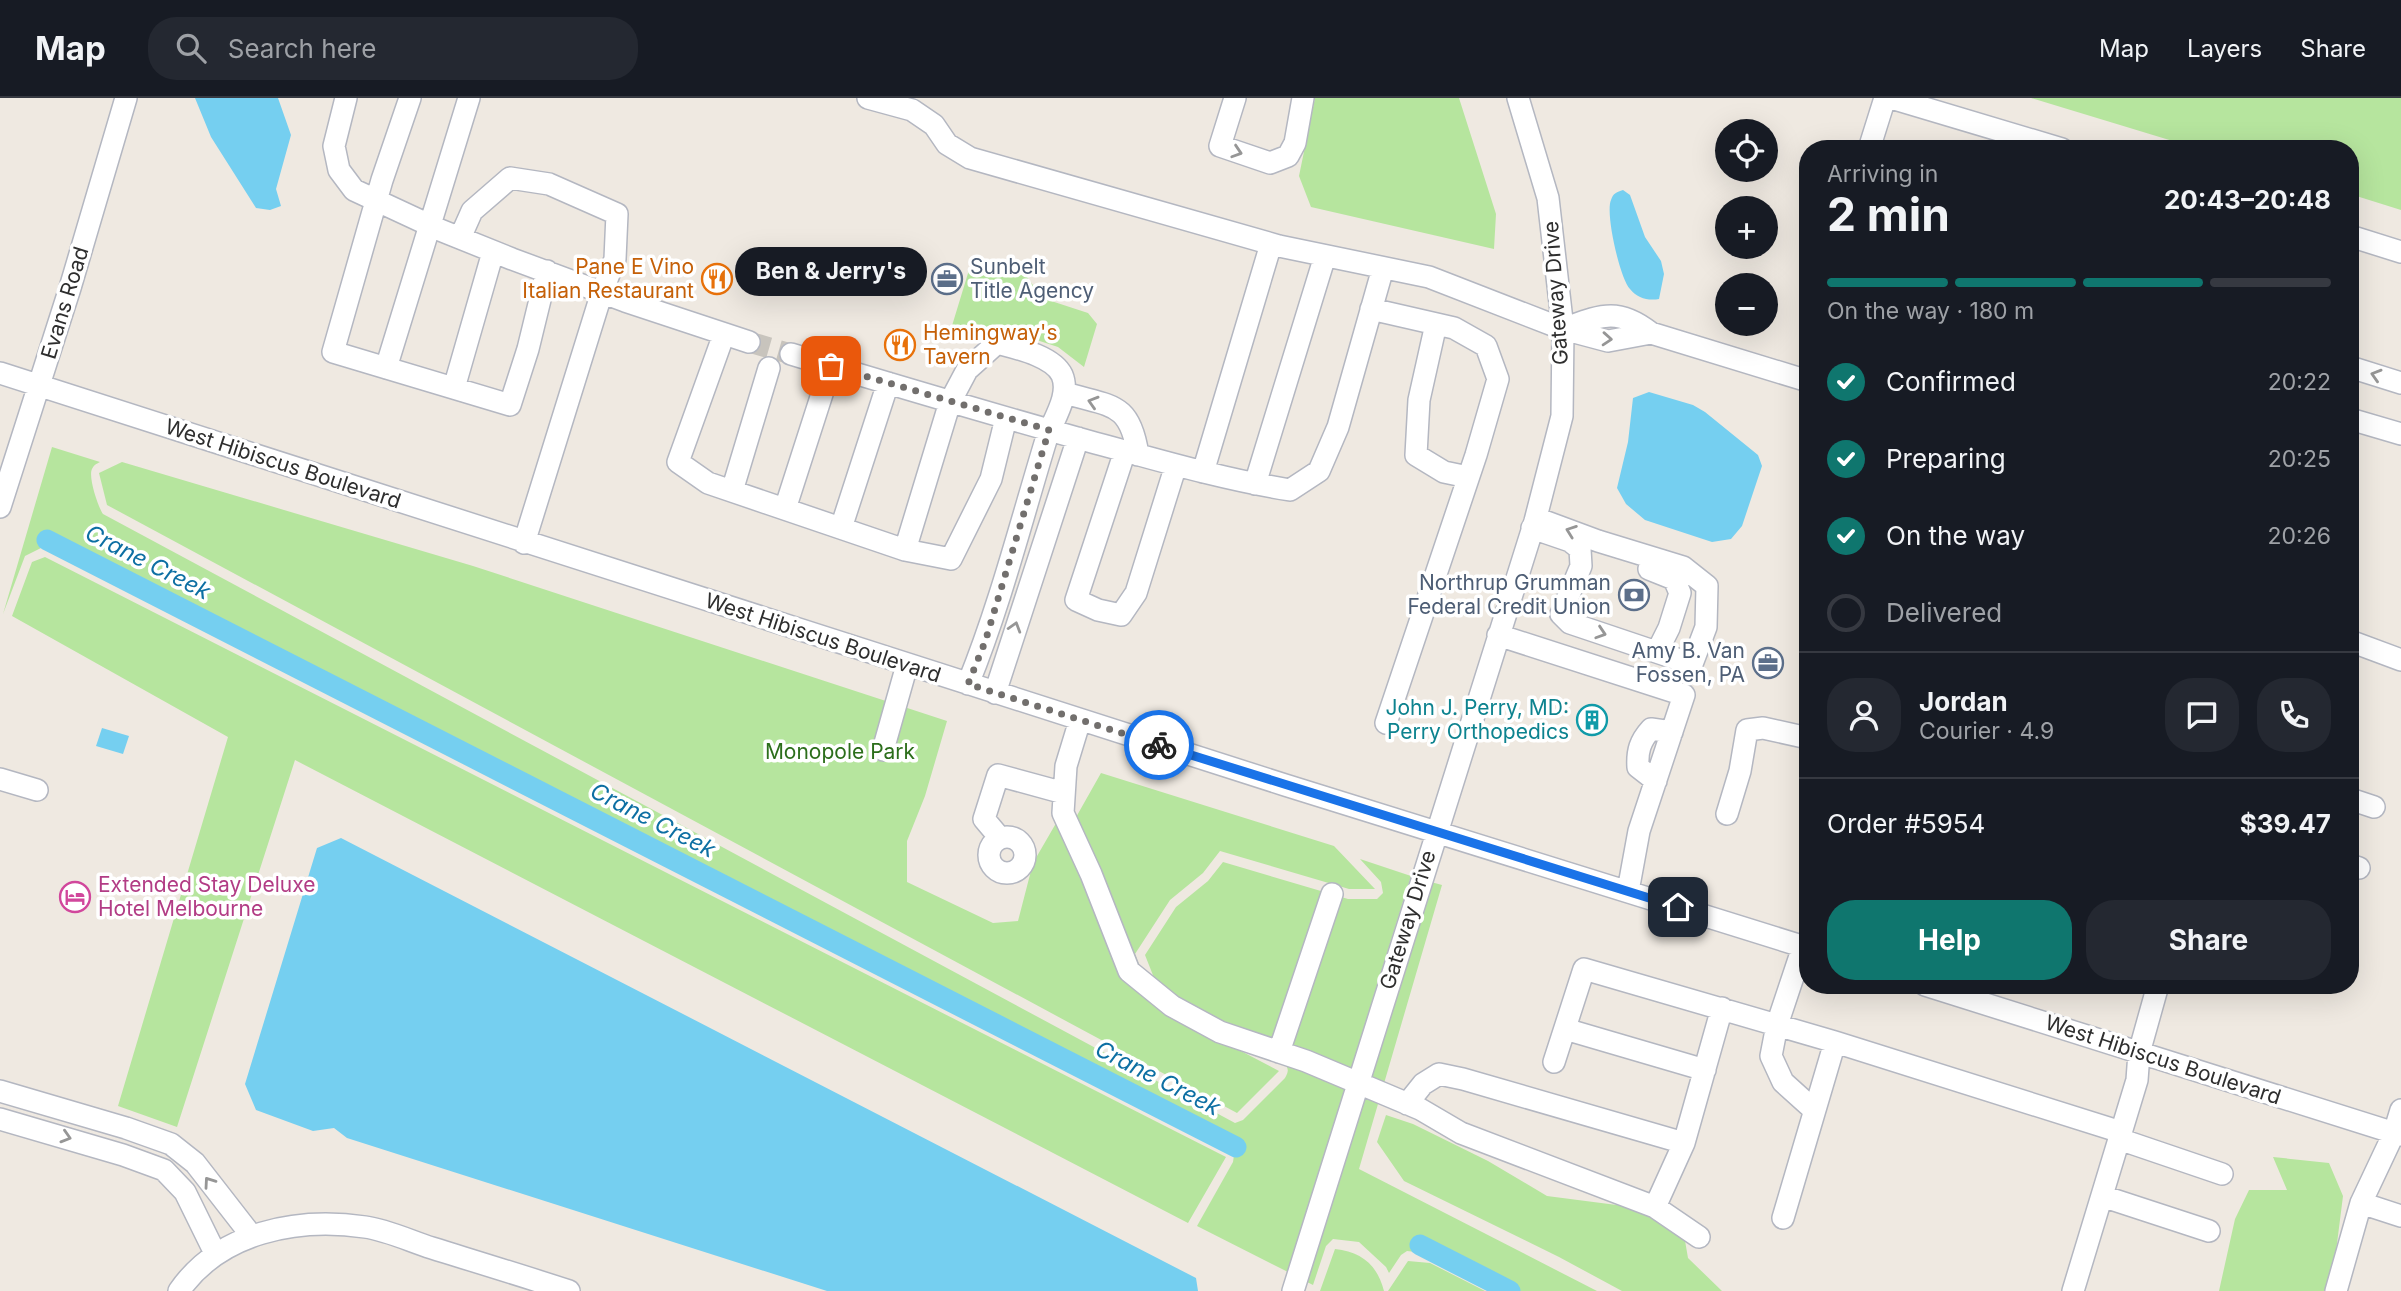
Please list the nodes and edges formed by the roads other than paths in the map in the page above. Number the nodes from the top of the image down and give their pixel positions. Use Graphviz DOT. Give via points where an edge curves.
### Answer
graph roads {
  1 [pos="126,98"];
  2 [pos="346,98"];
  3 [pos="410,98"];
  4 [pos="469,98"];
  5 [pos="868,98"];
  6 [pos="1235,98"];
  7 [pos="1303,98"];
  8 [pos="1518,98"];
  9 [pos="1885,98"];
  10 [pos="1891,98"];
  11 [pos="1872,140"];
  12 [pos="2032,140"];
  13 [pos="376,201"];
  14 [pos="430,226"];
  15 [pos="460,238"];
  16 [pos="2359,239"];
  17 [pos="1271,244"];
  18 [pos="493,252"];
  19 [pos="2401,252"];
  20 [pos="1325,256"];
  21 [pos="1383,268"];
  22 [pos="547,271"];
  23 [pos="602,292"];
  24 [pos="1371,309"];
  25 [pos="1436,324"];
  26 [pos="1563,329"];
  27 [pos="724,334"];
  28 [pos="749,342"];
  29 [pos="791,354"];
  30 [pos="831,366"];
  31 [pos="386,368"];
  32 [pos="769,368"];
  33 [pos="2359,370"];
  34 [pos="0,373"];
  35 [pos="1799,378"];
  36 [pos="888,383"];
  37 [pos="2401,383"];
  38 [pos="39,385"];
  39 [pos="454,388"];
  40 [pos="1065,393"];
  41 [pos="950,402"];
  42 [pos="1006,418"];
  43 [pos="2359,422"];
  44 [pos="1049,430"];
  45 [pos="2401,434"];
  46 [pos="1078,438"];
  47 [pos="1131,453"];
  48 [pos="1176,465"];
  49 [pos="1203,472"];
  50 [pos="1468,477"];
  51 [pos="1255,484"];
  52 [pos="732,491"];
  53 [pos="0,507"];
  54 [pos="785,509"];
  55 [pos="1534,523"];
  56 [pos="841,528"];
  57 [pos="1598,541"];
  58 [pos="524,543"];
  59 [pos="905,550"];
  60 [pos="1498,635"];
  61 [pos="2359,644"];
  62 [pos="1657,652"];
  63 [pos="2401,660"];
  64 [pos="907,665"];
  65 [pos="968,684"];
  66 [pos="995,693"];
  67 [pos="1080,720"];
  68 [pos="1386,723"];
  69 [pos="1799,736"];
  70 [pos="883,750"];
  71 [pos="0,779"];
  72 [pos="37,790"];
  73 [pos="1064,793"];
  74 [pos="2359,802"];
  75 [pos="2374,807"];
  76 [pos="1727,814"];
  77 [pos="1436,831"];
  78 [pos="1000,838"];
  79 [pos="1628,891"];
  80 [pos="1332,894"];
  81 [pos="1799,945"];
  82 [pos="1799,964"];
  83 [pos="1953,994"];
  84 [pos="2155,994"];
  85 [pos="1722,1008"];
  86 [pos="1777,1025"];
  87 [pos="1565,1028"];
  88 [pos="1835,1042"];
  89 [pos="1279,1052"];
  90 [pos="2139,1053"];
  91 [pos="1555,1062"];
  92 [pos="1705,1070"];
  93 [pos="1358,1084"];
  94 [pos="0,1091"];
  95 [pos="1407,1104"];
  96 [pos="1814,1110"];
  97 [pos="2401,1110"];
  98 [pos="0,1119"];
  99 [pos="2398,1134"];
  100 [pos="2120,1135"];
  101 [pos="1685,1143"];
  102 [pos="2222,1174"];
  103 [pos="2102,1196"];
  104 [pos="2361,1203"];
  105 [pos="1655,1207"];
  106 [pos="2401,1216"];
  107 [pos="1783,1218"];
  108 [pos="2209,1231"];
  109 [pos="251,1236"];
  110 [pos="1699,1237"];
  111 [pos="215,1253"];
  112 [pos="179,1291"];
  113 [pos="569,1291"];
  114 [pos="1293,1291"];
  115 [pos="2073,1291"];
  116 [pos="2336,1291"];
  1 -- 38 [label="street, Evans Road"];
  2 -- 13 [label="street" via="334,146 339,170 354,190"];
  3 -- 13 [label="street"];
  4 -- 14 [label="street"];
  5 -- 17 [label="street" via="912,110 934,125 947,144 970,158"];
  6 -- 7 [label="street, one-way" via="1220,146 1270,163 1292,150"];
  8 -- 26 [label="street, Gateway Drive" via="1548,198"];
  9 -- 11 [label="street"];
  10 -- 12 [label="street"];
  13 -- 14 [label="street"];
  13 -- 31 [label="street" via="332,352"];
  14 -- 15 [label="street"];
  14 -- 31 [label="street"];
  15 -- 18 [label="street"];
  15 -- 23 [label="street" via="472,211 510,178 549,184 617,214 614,259"];
  16 -- 19 [label="street"];
  17 -- 20 [label="street"];
  17 -- 49 [label="street"];
  18 -- 22 [label="street"];
  18 -- 39 [label="street"];
  20 -- 21 [label="street"];
  20 -- 51 [label="street"];
  21 -- 24 [label="street"];
  21 -- 26 [label="street" via="1429,277"];
  22 -- 23 [label="street"];
  22 -- 39 [label="street" via="510,405"];
  23 -- 27 [label="street"];
  23 -- 58 [label="street"];
  24 -- 25 [label="street"];
  24 -- 51 [label="street" via="1338,427 1319,471 1290,490"];
  25 -- 50 [label="street" via="1419,400 1416,454 1444,472"];
  25 -- 50 [label="street" via="1454,328 1486,346 1498,379"];
  26 -- 35 [label="street" via="1608,341 1651,333"];
  26 -- 55 [label="street, Gateway Drive" via="1562,416"];
  27 -- 28 [label="street"];
  27 -- 52 [label="street" via="678,462 708,483"];
  29 -- 30 [label="street"];
  30 -- 36 [label="street"];
  30 -- 54 [label="street"];
  31 -- 39 [label="street"];
  32 -- 52 [label="street"];
  37 -- 33 [label="street, one-way"];
  34 -- 38 [label="street, West Hibiscus Boulevard"];
  36 -- 41 [label="street"];
  36 -- 56 [label="street"];
  38 -- 53 [label="street, Evans Road"];
  38 -- 58 [label="street, West Hibiscus Boulevard"];
  40 -- 41 [label="street" via="1061,374 1037,354 997,343 967,370"];
  40 -- 44 [label="street"];
  47 -- 40 [label="street, one-way" via="1134,430 1121,411"];
  41 -- 42 [label="street"];
  41 -- 59 [label="street"];
  42 -- 44 [label="street"];
  42 -- 59 [label="street" via="991,479 951,559"];
  43 -- 45 [label="street"];
  44 -- 46 [label="street"];
  44 -- 65 [label="street"];
  46 -- 47 [label="street"];
  66 -- 46 [label="street, one-way"];
  47 -- 48 [label="street"];
  47 -- 48 [label="street" via="1076,600 1098,610 1121,615 1136,593"];
  48 -- 49 [label="street"];
  49 -- 51 [label="street"];
  50 -- 68 [label="street"];
  52 -- 54 [label="street"];
  54 -- 56 [label="street"];
  57 -- 55 [label="street, one-way"];
  55 -- 60 [label="street, Gateway Drive"];
  55 -- 62 [label="street, one-way" via="1580,549 1581,566 1561,614 1570,623"];
  56 -- 59 [label="street"];
  57 -- 62 [label="street" via="1616,558 1674,579 1680,593"];
  57 -- 62 [label="street" via="1683,566 1707,586 1706,627 1692,664"];
  58 -- 64 [label="street, West Hibiscus Boulevard"];
  60 -- 77 [label="street, Gateway Drive"];
  60 -- 79 [label="street" via="1684,695 1639,831"];
  61 -- 63 [label="street"];
  64 -- 65 [label="street, West Hibiscus Boulevard"];
  64 -- 70 [label="street"];
  65 -- 66 [label="street, West Hibiscus Boulevard"];
  66 -- 67 [label="street, West Hibiscus Boulevard"];
  67 -- 73 [label="street" via="1066,766"];
  67 -- 77 [label="street, West Hibiscus Boulevard"];
  69 -- 76 [label="street" via="1763,728 1747,730"];
  71 -- 72 [label="street"];
  73 -- 78 [label="street" via="998,775 984,819"];
  73 -- 89 [label="street" via="1063,813 1129,971 1171,1006 1220,1032"];
  74 -- 75 [label="street"];
  77 -- 79 [label="street, West Hibiscus Boulevard"];
  77 -- 93 [label="street, Gateway Drive"];
  79 -- 81 [label="street, West Hibiscus Boulevard"];
  80 -- 89 [label="street"];
  82 -- 86 [label="street"];
  83 -- 90 [label="street, West Hibiscus Boulevard"];
  84 -- 90 [label="street"];
  85 -- 86 [label="street"];
  85 -- 87 [label="street" via="1584,969"];
  85 -- 92 [label="street"];
  86 -- 88 [label="street"];
  86 -- 96 [label="street" via="1770,1056 1783,1082"];
  87 -- 91 [label="street"];
  87 -- 92 [label="street"];
  88 -- 96 [label="street"];
  88 -- 100 [label="street"];
  89 -- 93 [label="street"];
  90 -- 99 [label="street, West Hibiscus Boulevard"];
  90 -- 100 [label="street" via="2137,1080"];
  92 -- 101 [label="street"];
  93 -- 95 [label="street"];
  93 -- 114 [label="street, Gateway Drive"];
  109 -- 94 [label="street, one-way" via="195,1163 171,1144"];
  95 -- 101 [label="street" via="1423,1084 1439,1074"];
  95 -- 105 [label="street" via="1461,1133"];
  96 -- 107 [label="street"];
  97 -- 99 [label="street"];
  98 -- 111 [label="street, one-way" via="164,1170 185,1192"];
  99 -- 104 [label="street"];
  100 -- 102 [label="street"];
  100 -- 103 [label="street"];
  101 -- 105 [label="street"];
  103 -- 108 [label="street"];
  103 -- 115 [label="street"];
  104 -- 106 [label="street"];
  104 -- 116 [label="street"];
  105 -- 110 [label="street"];
  109 -- 111 [label="street"];
  109 -- 113 [label="street" via="309,1224 367,1227"];
  111 -- 112 [label="street"];
}
